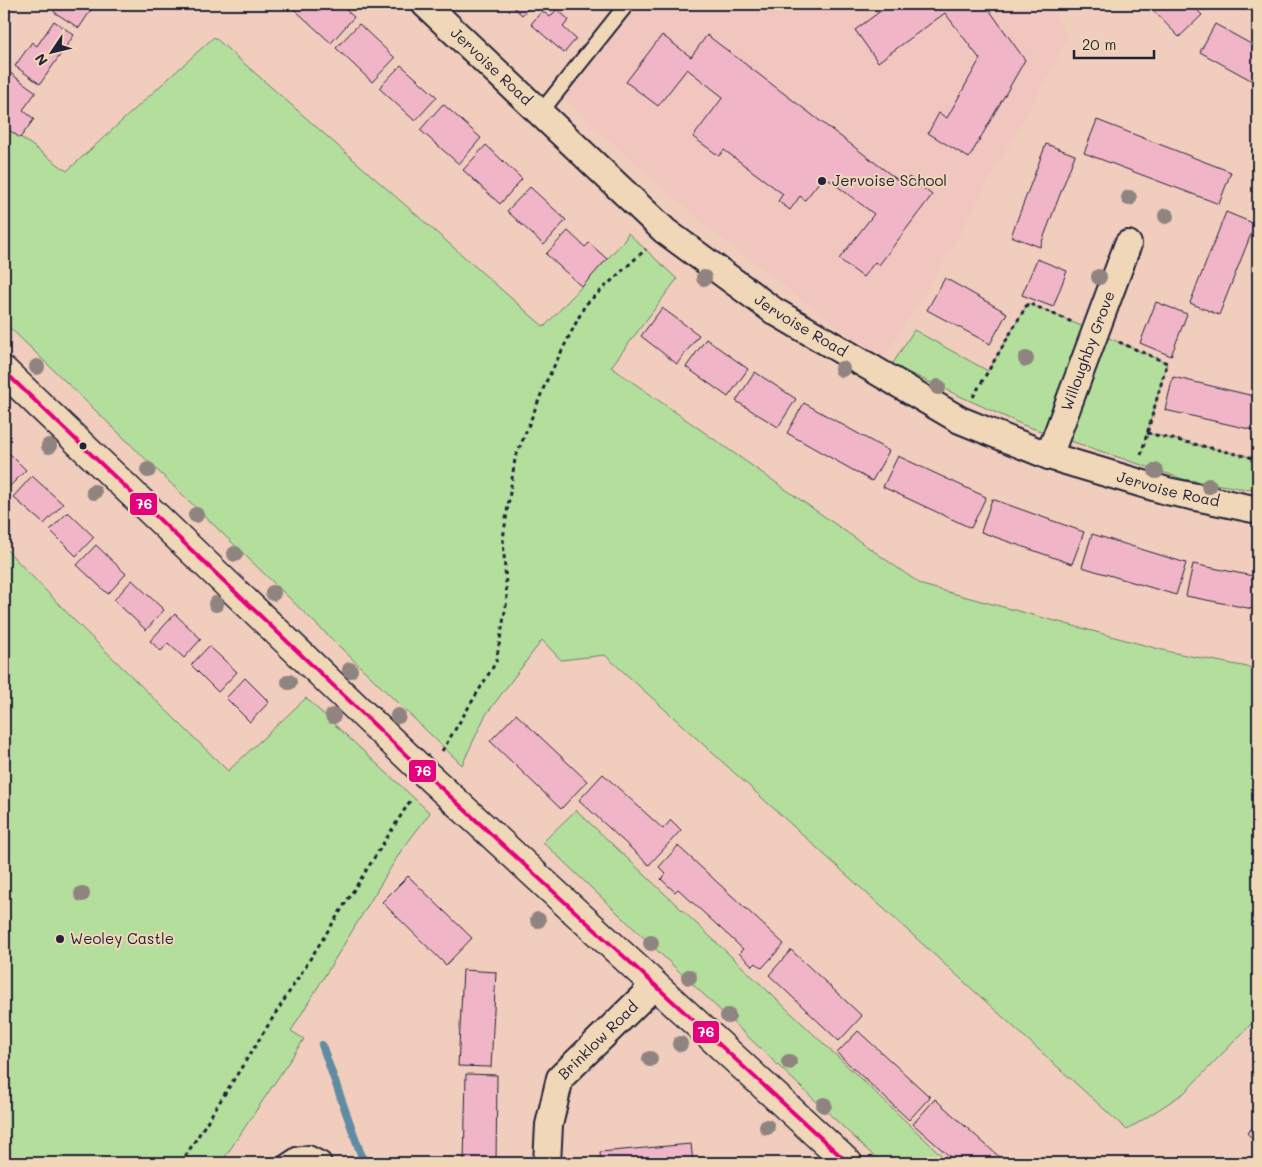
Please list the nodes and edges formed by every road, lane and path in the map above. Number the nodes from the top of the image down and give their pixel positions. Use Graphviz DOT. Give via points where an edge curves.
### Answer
graph roads {
  1 [pos="425,4"];
  2 [pos="627,4"];
  3 [pos="540,113"];
  4 [pos="665,231"];
  5 [pos="1128,244"];
  6 [pos="4,371"];
  7 [pos="1147,433"];
  8 [pos="1049,456"];
  9 [pos="1258,459"];
  10 [pos="1258,510"];
  11 [pos="427,774"];
  12 [pos="655,985"];
  13 [pos="181,1163"];
  14 [pos="284,1163"];
  15 [pos="324,1163"];
  16 [pos="547,1163"];
  17 [pos="848,1163"];
  1 -- 3 [label="street, Jervoise Road"];
  2 -- 3 [label="lane"];
  3 -- 4 [label="street, Jervoise Road"];
  4 -- 8 [label="street, Jervoise Road" via="774,311 951,415"];
  4 -- 11 [label="path" via="585,305 546,382 515,459 503,539 507,600 496,662"];
  5 -- 8 [label="street, Willoughby Grove"];
  6 -- 11 [label="street"];
  7 -- 9 [label="path"];
  8 -- 10 [label="street, Jervoise Road" via="1167,491"];
  11 -- 12 [label="street"];
  11 -- 13 [label="path"];
  12 -- 16 [label="street, Brinklow Road" via="560,1078 549,1125"];
  12 -- 17 [label="street"];
  14 -- 15 [label="lane" via="296,1155 309,1153"];
}
